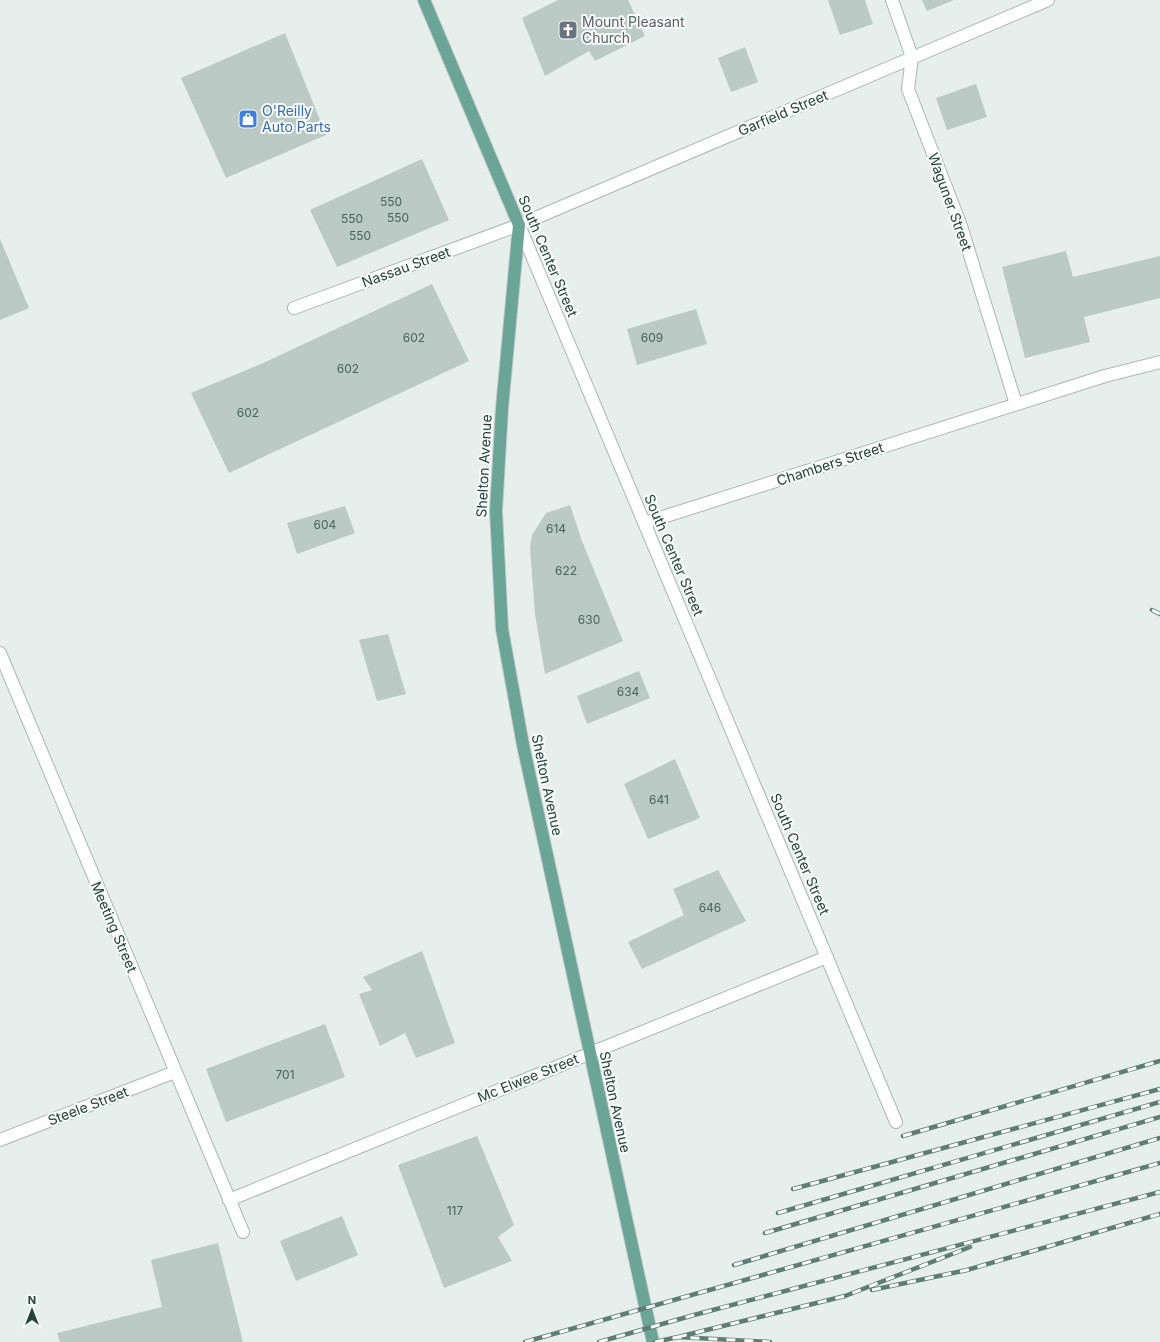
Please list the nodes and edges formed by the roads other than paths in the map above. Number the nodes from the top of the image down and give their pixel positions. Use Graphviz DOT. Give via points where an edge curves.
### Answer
graph roads {
  1 [pos="424,0"];
  2 [pos="892,0"];
  3 [pos="1048,0"];
  4 [pos="912,57"];
  5 [pos="518,225"];
  6 [pos="294,308"];
  7 [pos="1160,362"];
  8 [pos="1016,404"];
  9 [pos="644,523"];
  10 [pos="0,653"];
  11 [pos="827,957"];
  12 [pos="590,1054"];
  13 [pos="175,1072"];
  14 [pos="896,1122"];
  15 [pos="0,1140"];
  16 [pos="229,1200"];
  17 [pos="243,1232"];
  18 [pos="653,1342"];
  1 -- 5 [label="main road, South Center Street"];
  2 -- 4 [label="street, Waguner Street"];
  3 -- 4 [label="street, Garfield Street"];
  4 -- 5 [label="street, Garfield Street"];
  4 -- 8 [label="street, Waguner Street" via="908,88 961,226"];
  5 -- 6 [label="street, Nassau Street"];
  5 -- 9 [label="street, South Center Street"];
  5 -- 12 [label="main road, Shelton Avenue" via="496,511 502,629 523,745"];
  7 -- 8 [label="street, Chambers Street"];
  8 -- 9 [label="street, Chambers Street"];
  9 -- 11 [label="street, South Center Street"];
  10 -- 13 [label="street, Meeting Street"];
  11 -- 12 [label="street, Mc Elwee Street"];
  11 -- 14 [label="street, South Center Street"];
  12 -- 16 [label="street, Mc Elwee Street"];
  12 -- 18 [label="main road, Shelton Avenue"];
  13 -- 15 [label="street, Steele Street"];
  13 -- 16 [label="street, Meeting Street"];
  16 -- 17 [label="street, Meeting Street"];
}
